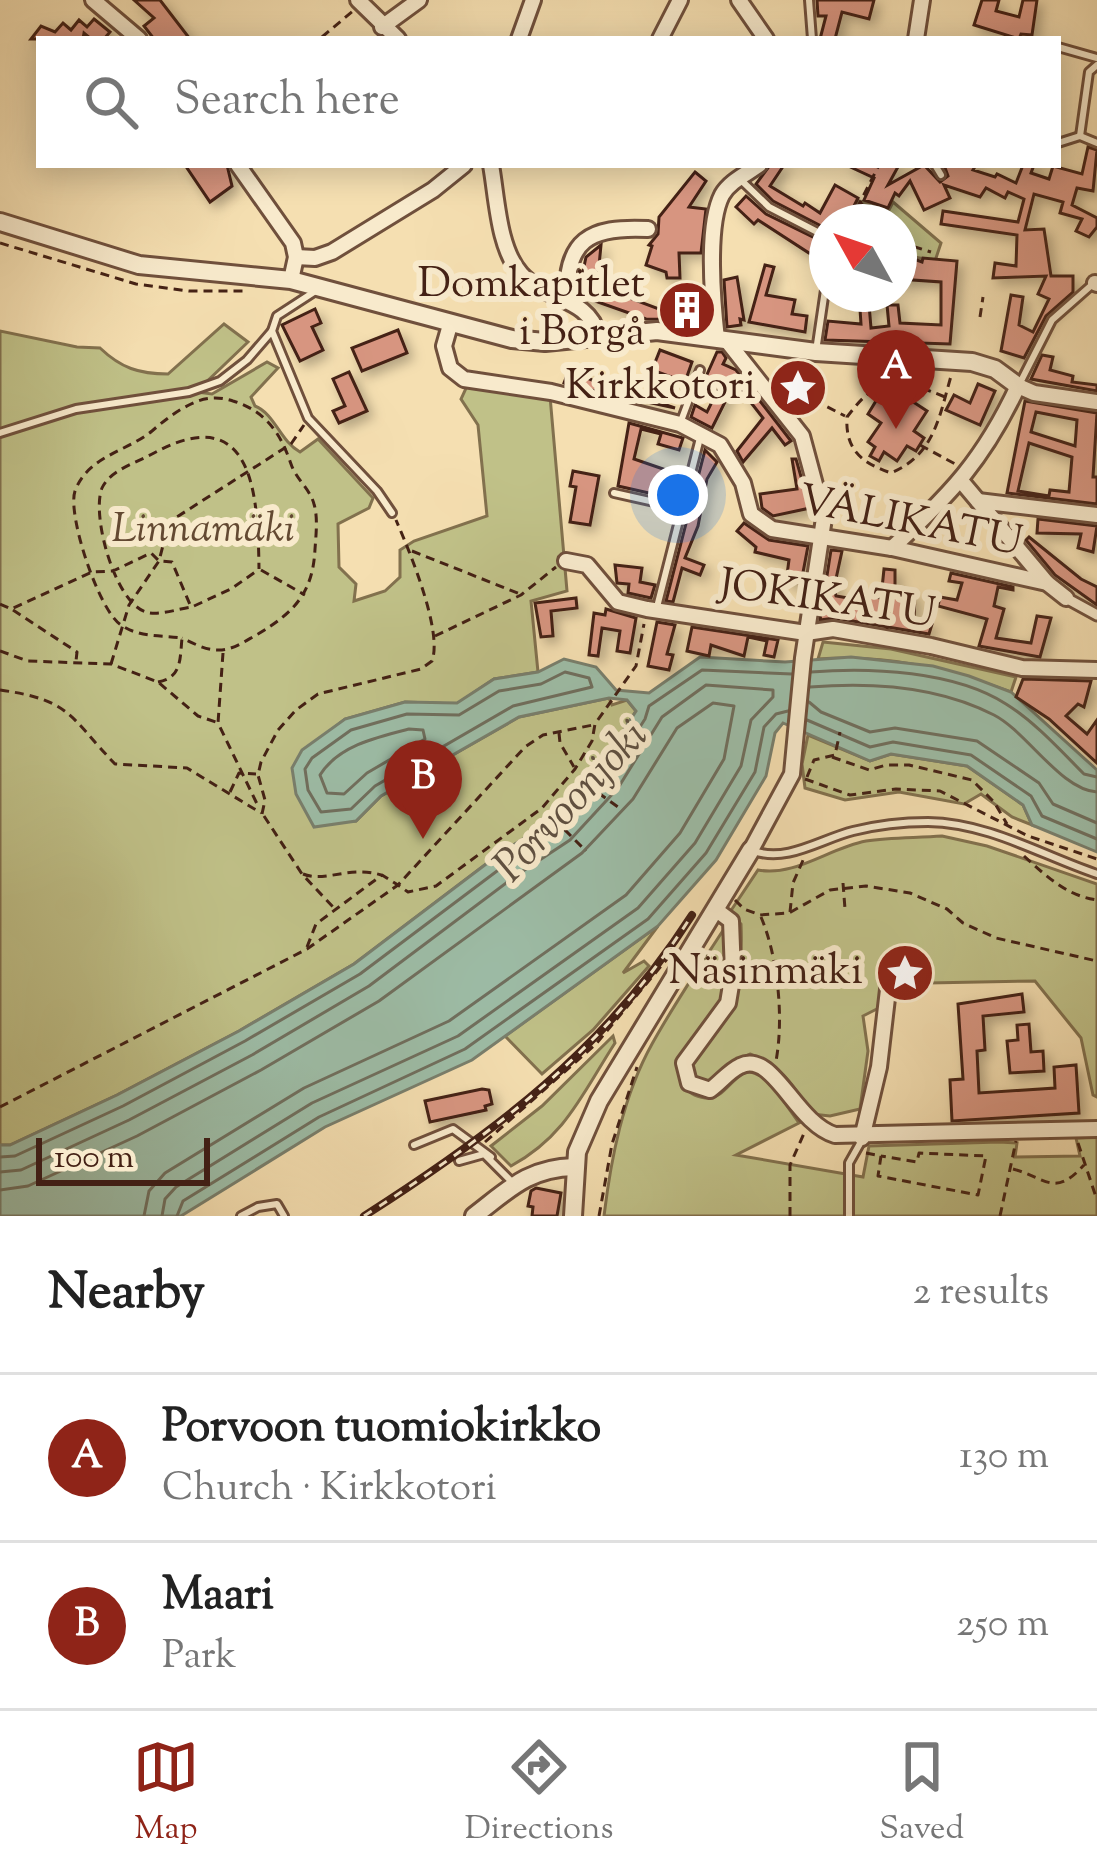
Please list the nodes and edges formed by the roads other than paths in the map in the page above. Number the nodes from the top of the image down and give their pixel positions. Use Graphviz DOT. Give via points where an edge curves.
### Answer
graph roads {
  1 [pos="93,0"];
  2 [pos="419,0"];
  3 [pos="533,0"];
  4 [pos="680,0"];
  5 [pos="739,0"];
  6 [pos="809,0"];
  7 [pos="922,0"];
  8 [pos="360,2"];
  9 [pos="382,27"];
  10 [pos="136,36"];
  11 [pos="394,36"];
  12 [pos="520,36"];
  13 [pos="662,36"];
  14 [pos="764,36"];
  15 [pos="812,36"];
  16 [pos="916,36"];
  17 [pos="1061,48"];
  18 [pos="1097,62"];
  19 [pos="1080,136"];
  20 [pos="1061,142"];
  21 [pos="1097,143"];
  22 [pos="240,168"];
  23 [pos="460,168"];
  24 [pos="492,168"];
  25 [pos="755,168"];
  26 [pos="937,168"];
  27 [pos="941,176"];
  28 [pos="740,178"];
  29 [pos="0,222"];
  30 [pos="809,228"];
  31 [pos="648,229"];
  32 [pos="296,257"];
  33 [pos="291,280"];
  34 [pos="1096,282"];
  35 [pos="320,287"];
  36 [pos="567,301"];
  37 [pos="822,312"];
  38 [pos="450,325"];
  39 [pos="272,331"];
  40 [pos="598,336"];
  41 [pos="722,340"];
  42 [pos="816,352"];
  43 [pos="700,370"];
  44 [pos="1018,386"];
  45 [pos="1097,402"];
  46 [pos="680,424"];
  47 [pos="0,433"];
  48 [pos="700,434"];
  49 [pos="964,478"];
  50 [pos="614,493"];
  51 [pos="978,501"];
  52 [pos="681,508"];
  53 [pos="392,513"];
  54 [pos="1097,515"];
  55 [pos="823,539"];
  56 [pos="892,548"];
  57 [pos="566,561"];
  58 [pos="1047,583"];
  59 [pos="1066,598"];
  60 [pos="652,609"];
  61 [pos="1097,615"];
  62 [pos="806,633"];
  63 [pos="1097,670"];
  64 [pos="751,850"];
  65 [pos="1097,874"];
  66 [pos="715,909"];
  67 [pos="889,981"];
  68 [pos="1097,1130"];
  69 [pos="860,1144"];
  70 [pos="414,1145"];
  71 [pos="491,1157"];
  72 [pos="459,1161"];
  73 [pos="574,1167"];
  74 [pos="514,1185"];
  75 [pos="241,1216"];
  76 [pos="284,1216"];
  77 [pos="474,1216"];
  78 [pos="573,1216"];
  79 [pos="849,1216"];
  1 -- 10 [label="street"];
  2 -- 9 [label="street"];
  3 -- 12 [label="street"];
  4 -- 13 [label="street"];
  5 -- 14 [label="street"];
  6 -- 15 [label="lane"];
  7 -- 16 [label="street"];
  8 -- 9 [label="street"];
  9 -- 11 [label="street"];
  17 -- 18 [label="lane"];
  18 -- 19 [label="lane"];
  19 -- 20 [label="lane"];
  19 -- 21 [label="lane"];
  22 -- 32 [label="street"];
  23 -- 32 [label="street" via="332,252"];
  24 -- 36 [label="street" via="509,256 524,277"];
  25 -- 28 [label="street"];
  26 -- 27 [label="lane"];
  28 -- 30 [label="lane" via="770,208"];
  28 -- 41 [label="street" via="721,197 714,224"];
  29 -- 33 [label="street" via="139,265"];
  31 -- 36 [label="street" via="585,240 566,266"];
  32 -- 33 [label="street"];
  33 -- 35 [label="street"];
  34 -- 44 [label="lane" via="1052,320"];
  35 -- 38 [label="street"];
  35 -- 39 [label="lane" via="277,316"];
  36 -- 40 [label="street" via="595,320"];
  37 -- 42 [label="lane"];
  38 -- 40 [label="street" via="544,342"];
  38 -- 46 [label="street, VÄLIKATU" via="444,346 450,368 464,379"];
  39 -- 47 [label="lane" via="220,380 189,392 76,409"];
  39 -- 53 [label="lane" via="308,418"];
  40 -- 41 [label="street" via="657,331"];
  41 -- 42 [label="street"];
  41 -- 55 [label="street" via="802,436 818,484"];
  42 -- 44 [label="street" via="955,361 995,369"];
  43 -- 46 [label="lane"];
  44 -- 45 [label="street"];
  44 -- 49 [label="street"];
  46 -- 48 [label="street, VÄLIKATU"];
  48 -- 52 [label="lane"];
  48 -- 55 [label="street, VÄLIKATU" via="720,445 760,524"];
  49 -- 51 [label="street"];
  49 -- 56 [label="street"];
  50 -- 52 [label="lane"];
  51 -- 54 [label="street"];
  51 -- 58 [label="street"];
  52 -- 60 [label="lane"];
  55 -- 56 [label="street, VÄLIKATU"];
  55 -- 62 [label="street"];
  56 -- 58 [label="street, VÄLIKATU"];
  57 -- 60 [label="street, JOKIKATU" via="587,565 618,602"];
  58 -- 59 [label="street, VÄLIKATU"];
  59 -- 61 [label="street, VÄLIKATU"];
  60 -- 62 [label="street, JOKIKATU"];
  62 -- 63 [label="street, JOKIKATU" via="833,629 1022,668"];
  62 -- 64 [label="street" via="791,774"];
  64 -- 65 [label="lane" via="770,856 852,831 962,824"];
  64 -- 66 [label="street"];
  66 -- 69 [label="street" via="734,933 728,1003 692,1049 685,1074 710,1090 737,1066 764,1065 811,1124"];
  66 -- 73 [label="street" via="598,1101"];
  67 -- 69 [label="street"];
  68 -- 69 [label="street"];
  69 -- 79 [label="lane" via="848,1162"];
  70 -- 71 [label="lane" via="453,1129"];
  71 -- 72 [label="lane"];
  71 -- 74 [label="lane"];
  73 -- 74 [label="street" via="545,1168"];
  73 -- 78 [label="street"];
  74 -- 77 [label="street"];
  75 -- 76 [label="lane" via="277,1204"];
}
